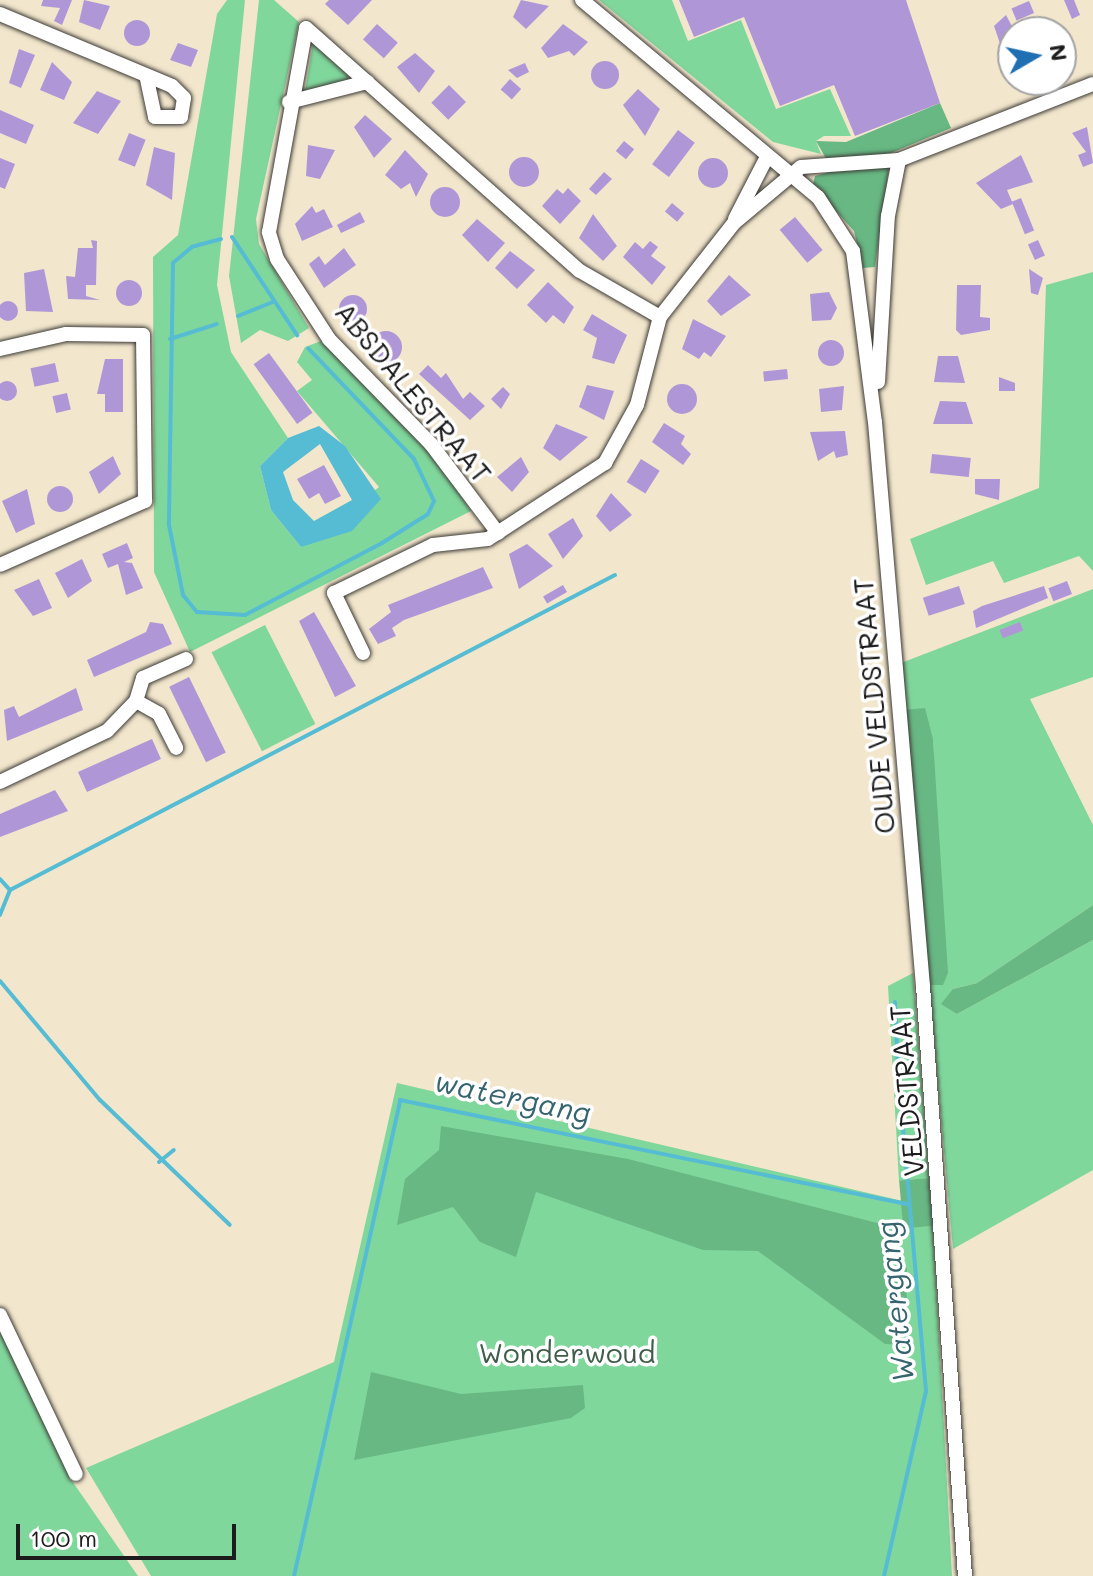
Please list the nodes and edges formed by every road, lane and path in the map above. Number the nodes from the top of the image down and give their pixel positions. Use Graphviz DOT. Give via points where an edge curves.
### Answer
graph roads {
  1 [pos="4,0"];
  2 [pos="582,0"];
  3 [pos="0,12"];
  4 [pos="147,78"];
  5 [pos="367,82"];
  6 [pos="1093,84"];
  7 [pos="289,102"];
  8 [pos="766,159"];
  9 [pos="899,160"];
  10 [pos="790,177"];
  11 [pos="734,223"];
  12 [pos="660,317"];
  13 [pos="0,349"];
  14 [pos="875,422"];
  15 [pos="498,533"];
  16 [pos="0,565"];
  17 [pos="363,653"];
  18 [pos="186,659"];
  19 [pos="136,701"];
  20 [pos="176,748"];
  21 [pos="0,782"];
  22 [pos="923,986"];
  23 [pos="0,1315"];
  24 [pos="76,1474"];
  25 [pos="965,1576"];
  1 -- 3 [label="street"];
  2 -- 8 [label="street, OUDE VELDSTRAAT"];
  3 -- 4 [label="street"];
  5 -- 7 [label="street"];
  5 -- 7 [label="street, ABSDALESTRAAT" via="306,28"];
  5 -- 12 [label="street, ABSDALESTRAAT" via="580,271"];
  6 -- 9 [label="street"];
  7 -- 15 [label="street, ABSDALESTRAAT" via="269,232 277,259 329,339 431,444"];
  8 -- 10 [label="street, OUDE VELDSTRAAT"];
  8 -- 11 [label="street"];
  9 -- 10 [label="street" via="801,167"];
  9 -- 14 [label="street, OUDE VELDSTRAAT" via="888,216"];
  10 -- 11 [label="street"];
  10 -- 14 [label="street, OUDE VELDSTRAAT" via="837,219 853,251"];
  11 -- 12 [label="street"];
  12 -- 15 [label="street" via="637,405 605,463"];
  13 -- 16 [label="street" via="66,334 143,335 145,501"];
  14 -- 22 [label="street, OUDE VELDSTRAAT"];
  15 -- 17 [label="street" via="433,545 334,593"];
  18 -- 19 [label="street" via="143,678"];
  19 -- 20 [label="street" via="159,714"];
  19 -- 21 [label="street" via="107,731"];
  22 -- 25 [label="street, VELDSTRAAT"];
  23 -- 24 [label="street"];
}
